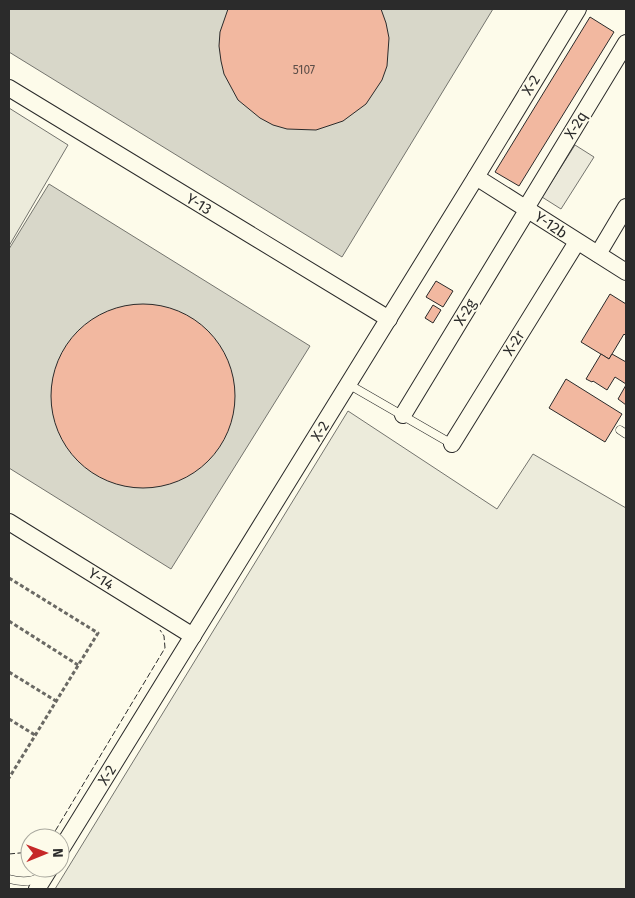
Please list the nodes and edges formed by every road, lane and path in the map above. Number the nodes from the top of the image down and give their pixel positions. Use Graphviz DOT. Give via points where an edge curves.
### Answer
graph roads {
  1 [pos="578,9"];
  2 [pos="626,44"];
  3 [pos="9,88"];
  4 [pos="476,177"];
  5 [pos="626,206"];
  6 [pos="527,208"];
  7 [pos="577,242"];
  8 [pos="598,254"];
  9 [pos="626,272"];
  10 [pos="389,319"];
  11 [pos="348,384"];
  12 [pos="403,415"];
  13 [pos="452,444"];
  14 [pos="9,522"];
  15 [pos="9,578"];
  16 [pos="9,621"];
  17 [pos="193,636"];
  18 [pos="78,665"];
  19 [pos="9,672"];
  20 [pos="56,701"];
  21 [pos="9,719"];
  22 [pos="35,735"];
  23 [pos="11,772"];
  24 [pos="9,778"];
  25 [pos="70,835"];
  26 [pos="38,878"];
  27 [pos="44,878"];
  28 [pos="9,879"];
  29 [pos="37,889"];
  1 -- 4 [label="street, X-2"];
  2 -- 6 [label="street, X-2q"];
  3 -- 10 [label="street, Y-13"];
  4 -- 6 [label="street, Y-12b"];
  4 -- 10 [label="street, X-2"];
  5 -- 8 [label="street"];
  6 -- 7 [label="street, Y-12b"];
  6 -- 12 [label="street, X-2g"];
  7 -- 8 [label="street, Y-12b"];
  7 -- 13 [label="street, X-2r"];
  8 -- 9 [label="street, Y-12b"];
  10 -- 11 [label="street, X-2"];
  11 -- 12 [label="lane"];
  11 -- 17 [label="street, X-2"];
  12 -- 13 [label="lane"];
  14 -- 17 [label="street, Y-14"];
  15 -- 18 [label="path" via="98,633"];
  16 -- 18 [label="path"];
  17 -- 25 [label="street, X-2"];
  18 -- 20 [label="path"];
  19 -- 20 [label="path"];
  20 -- 22 [label="path"];
  21 -- 22 [label="path"];
  22 -- 23 [label="path"];
  23 -- 24 [label="path"];
  26 -- 28 [label="lane" via="20,882"];
  27 -- 29 [label="street"];
}
